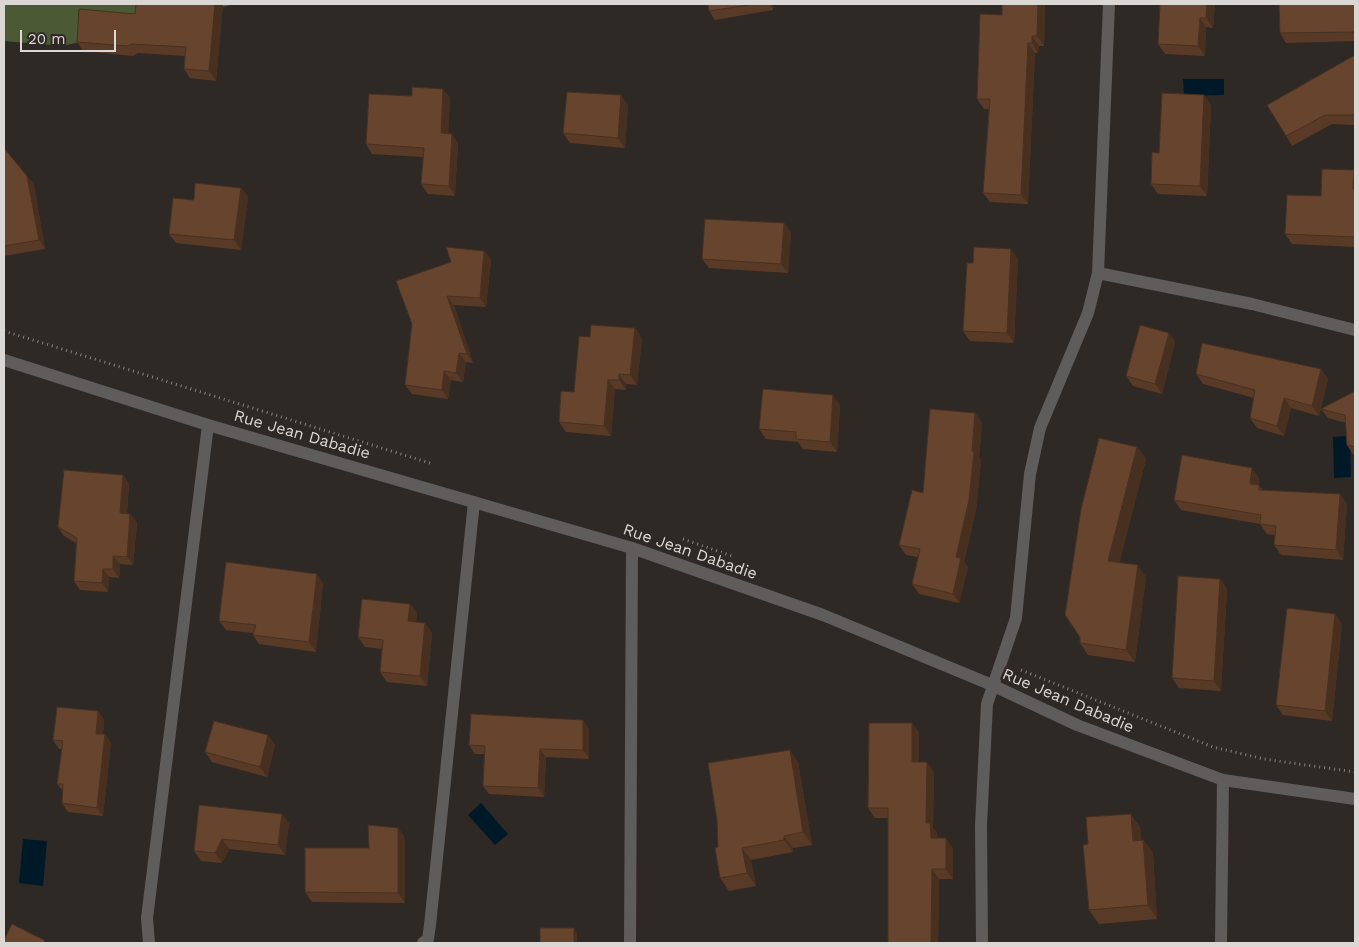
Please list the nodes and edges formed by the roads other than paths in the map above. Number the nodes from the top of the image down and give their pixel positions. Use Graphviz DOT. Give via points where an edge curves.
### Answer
graph roads {
  1 [pos="1109,4"];
  2 [pos="1098,273"];
  3 [pos="1355,330"];
  4 [pos="4,360"];
  5 [pos="208,425"];
  6 [pos="474,502"];
  7 [pos="632,548"];
  8 [pos="992,685"];
  9 [pos="1224,780"];
  10 [pos="1355,799"];
  11 [pos="149,943"];
  12 [pos="423,943"];
  13 [pos="630,943"];
  14 [pos="982,943"];
  15 [pos="1221,943"];
  1 -- 2 [label="street"];
  2 -- 3 [label="street" via="1252,304"];
  2 -- 8 [label="street" via="1088,312 1040,428 1030,474 1016,618"];
  4 -- 5 [label="street, Rue Jean Dabadie"];
  5 -- 6 [label="street, Rue Jean Dabadie"];
  5 -- 11 [label="street" via="147,918"];
  6 -- 7 [label="street, Rue Jean Dabadie"];
  6 -- 12 [label="street" via="430,925 428,939"];
  7 -- 8 [label="street, Rue Jean Dabadie" via="823,615"];
  7 -- 13 [label="street"];
  8 -- 9 [label="street, Rue Jean Dabadie" via="1077,725"];
  8 -- 14 [label="street" via="987,704 981,825"];
  9 -- 10 [label="street, Rue Jean Dabadie"];
  9 -- 15 [label="street"];
}
